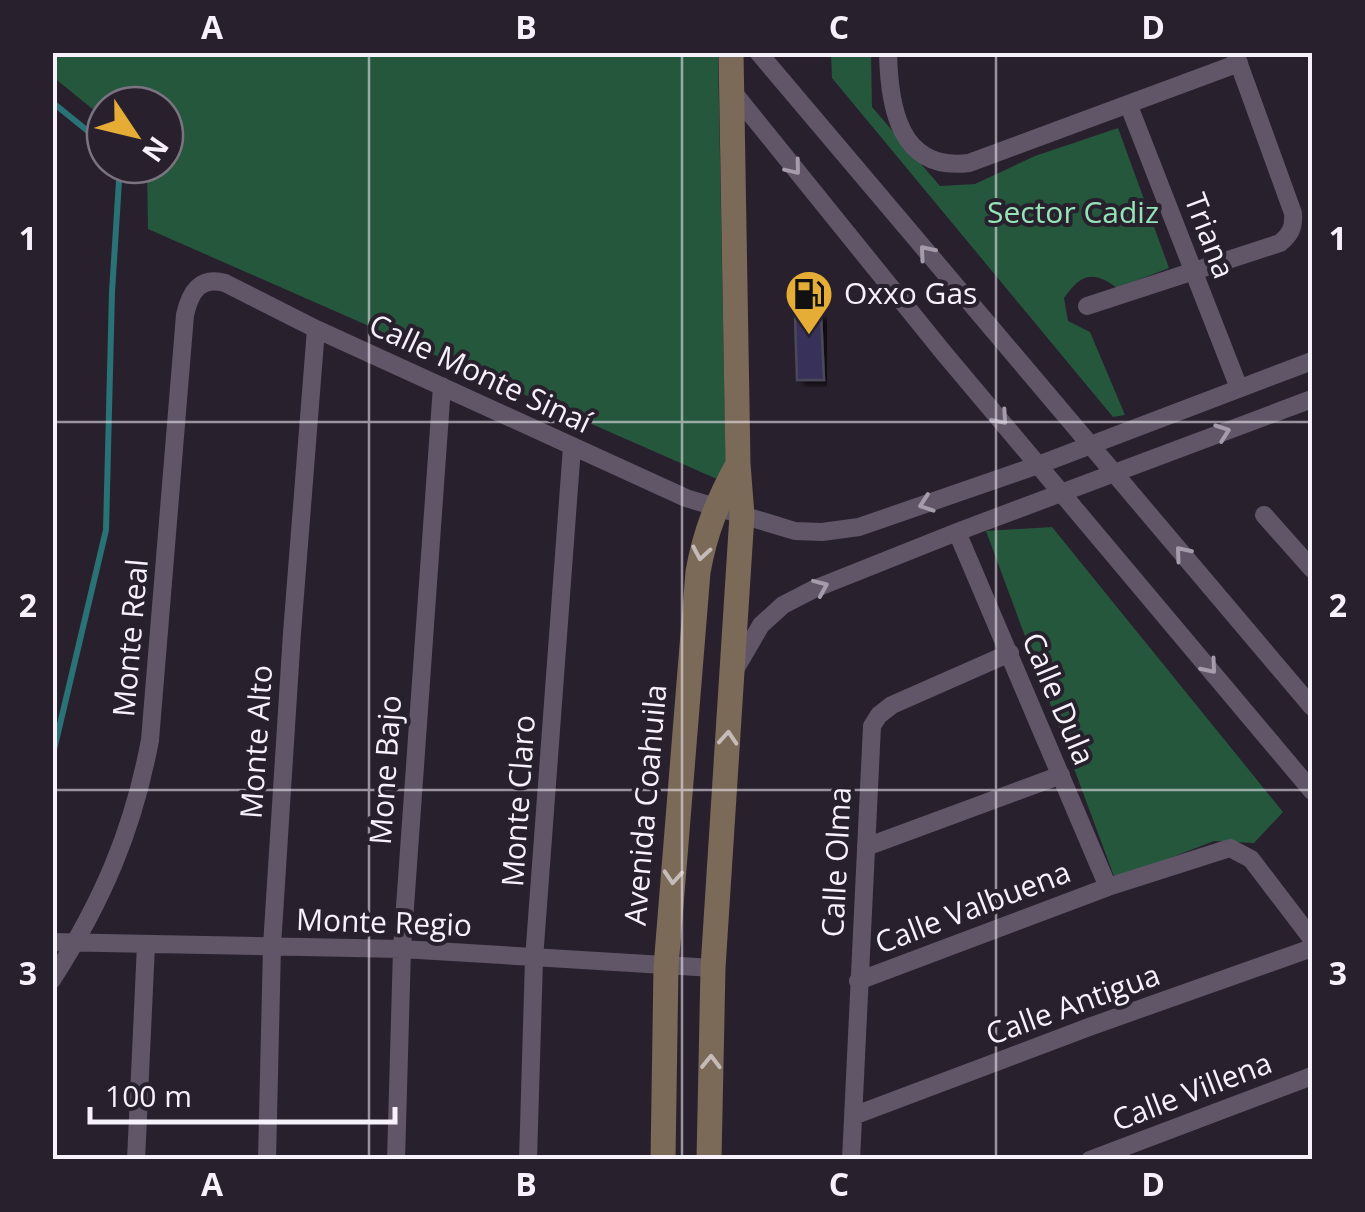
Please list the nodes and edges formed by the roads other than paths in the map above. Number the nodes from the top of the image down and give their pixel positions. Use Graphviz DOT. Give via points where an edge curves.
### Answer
graph roads {
  1 [pos="732,52"];
  2 [pos="758,52"];
  3 [pos="892,54"];
  4 [pos="1237,58"];
  5 [pos="732,92"];
  6 [pos="1128,106"];
  7 [pos="1194,272"];
  8 [pos="199,284"];
  9 [pos="1088,306"];
  10 [pos="316,328"];
  11 [pos="1312,361"];
  12 [pos="442,386"];
  13 [pos="1239,388"];
  14 [pos="1312,399"];
  15 [pos="1089,445"];
  16 [pos="572,446"];
  17 [pos="738,464"];
  18 [pos="1040,464"];
  19 [pos="1114,472"];
  20 [pos="1063,492"];
  21 [pos="714,508"];
  22 [pos="742,516"];
  23 [pos="1264,516"];
  24 [pos="957,532"];
  25 [pos="1312,537"];
  26 [pos="1292,545"];
  27 [pos="1312,569"];
  28 [pos="1010,653"];
  29 [pos="732,678"];
  30 [pos="1312,708"];
  31 [pos="1061,775"];
  32 [pos="1312,791"];
  33 [pos="866,847"];
  34 [pos="1108,887"];
  35 [pos="1312,939"];
  36 [pos="52,942"];
  37 [pos="76,944"];
  38 [pos="146,945"];
  39 [pos="272,946"];
  40 [pos="1312,948"];
  41 [pos="402,949"];
  42 [pos="534,959"];
  43 [pos="666,967"];
  44 [pos="714,968"];
  45 [pos="52,980"];
  46 [pos="858,981"];
  47 [pos="1312,1076"];
  48 [pos="853,1116"];
  49 [pos="136,1160"];
  50 [pos="268,1160"];
  51 [pos="396,1160"];
  52 [pos="528,1160"];
  53 [pos="663,1160"];
  54 [pos="709,1160"];
  55 [pos="851,1160"];
  56 [pos="1090,1160"];
  1 -- 5 [label="street, Avenida Coahuila"];
  15 -- 2 [label="street, one-way"];
  3 -- 6 [label="street" via="889,96 896,123 910,143 950,166"];
  4 -- 6 [label="street"];
  4 -- 7 [label="street" via="1294,225 1280,242"];
  5 -- 17 [label="street, Avenida Coahuila"];
  5 -- 18 [label="street, one-way"];
  6 -- 7 [label="street, Triana"];
  7 -- 9 [label="street"];
  7 -- 13 [label="street, Triana"];
  8 -- 10 [label="street, Calle Monte Sinaí" via="225,283"];
  8 -- 37 [label="street, Monte Real" via="184,315 148,756 116,865"];
  10 -- 12 [label="street, Calle Monte Sinaí"];
  10 -- 39 [label="street, Monte Alto"];
  11 -- 13 [label="street, Calle Monte Sinaí"];
  12 -- 16 [label="street, Calle Monte Sinaí"];
  12 -- 41 [label="street, Mone Bajo"];
  13 -- 15 [label="street, Calle Monte Sinaí"];
  19 -- 14 [label="street, one-way"];
  15 -- 18 [label="street, Calle Monte Sinaí"];
  15 -- 19 [label="street"];
  16 -- 21 [label="street, Calle Monte Sinaí"];
  16 -- 42 [label="street, Monte Claro"];
  17 -- 21 [label="street, Avenida Coahuila"];
  17 -- 22 [label="street, Avenida Coahuila"];
  18 -- 20 [label="street"];
  18 -- 22 [label="street, Calle Monte Sinaí, one-way" via="859,527 794,532"];
  19 -- 20 [label="street"];
  30 -- 19 [label="street, one-way"];
  20 -- 24 [label="street"];
  20 -- 32 [label="street, one-way"];
  21 -- 22 [label="street, Calle Monte Sinaí"];
  21 -- 43 [label="street, Avenida Coahuila, one-way" via="698,572"];
  22 -- 29 [label="street, Avenida Coahuila"];
  23 -- 26 [label="street"];
  24 -- 28 [label="street, Calle Dula"];
  29 -- 24 [label="street, one-way" via="761,624 784,605"];
  25 -- 26 [label="street"];
  26 -- 27 [label="street"];
  28 -- 31 [label="street, Calle Dula"];
  28 -- 33 [label="street, Calle Olma" via="878,715 869,740"];
  44 -- 29 [label="street, Avenida Coahuila, one-way"];
  31 -- 33 [label="street"];
  31 -- 34 [label="street, Calle Dula"];
  33 -- 46 [label="street, Calle Olma"];
  34 -- 35 [label="street, Calle Valbuena" via="1216,850 1240,850"];
  34 -- 46 [label="street, Calle Valbuena"];
  36 -- 37 [label="street, Monte Regio"];
  37 -- 38 [label="street, Monte Regio"];
  37 -- 45 [label="street, Monte Real"];
  38 -- 39 [label="street, Monte Regio"];
  38 -- 49 [label="street"];
  39 -- 41 [label="street, Monte Regio"];
  39 -- 50 [label="street, Monte Alto"];
  40 -- 48 [label="street, Calle Antigua"];
  41 -- 42 [label="street, Monte Regio"];
  41 -- 51 [label="street, Mone Bajo"];
  42 -- 43 [label="street, Monte Regio"];
  42 -- 52 [label="street, Monte Claro"];
  43 -- 44 [label="street, Monte Regio"];
  43 -- 53 [label="street, Avenida Coahuila"];
  54 -- 44 [label="street, Avenida Coahuila, one-way"];
  46 -- 48 [label="street, Calle Olma"];
  47 -- 56 [label="street, Calle Villena"];
  48 -- 55 [label="street, Calle Olma"];
}
